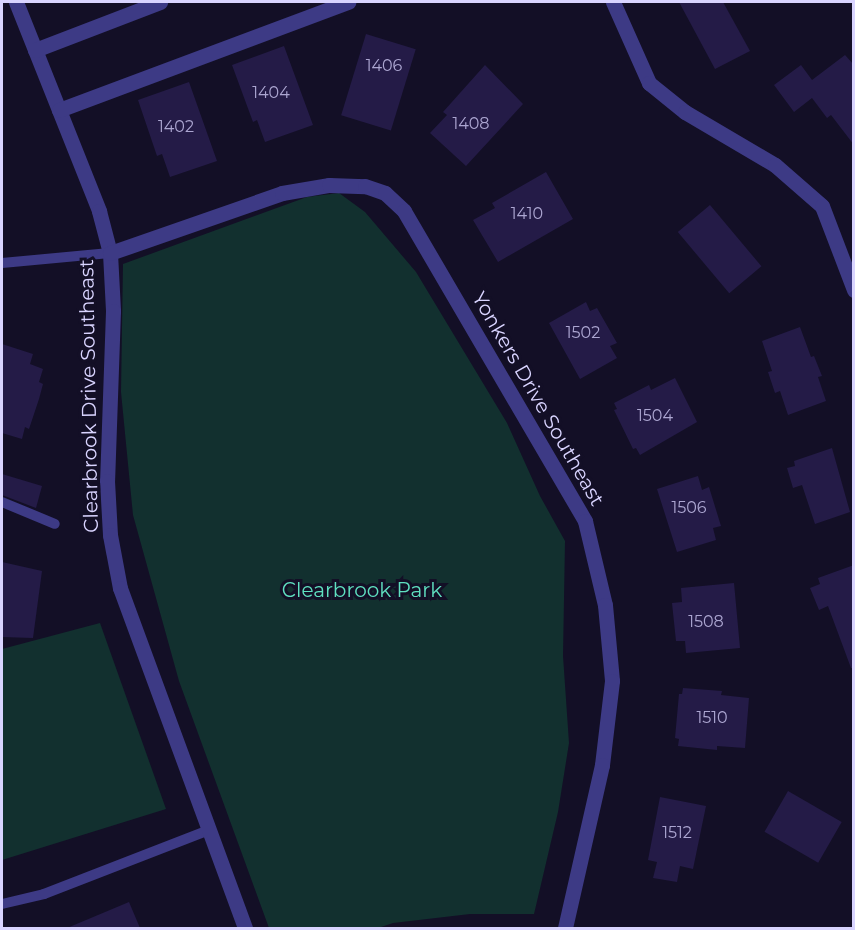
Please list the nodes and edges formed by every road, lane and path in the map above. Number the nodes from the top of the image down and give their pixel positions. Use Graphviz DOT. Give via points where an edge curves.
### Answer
graph roads {
  1 [pos="16,2"];
  2 [pos="160,2"];
  3 [pos="348,2"];
  4 [pos="613,2"];
  5 [pos="35,51"];
  6 [pos="59,110"];
  7 [pos="110,253"];
  8 [pos="2,263"];
  9 [pos="854,290"];
  10 [pos="2,502"];
  11 [pos="55,524"];
  12 [pos="210,830"];
  13 [pos="2,904"];
  14 [pos="245,928"];
  15 [pos="565,928"];
  1 -- 5 [label="street, Clearbrook Drive Southeast"];
  2 -- 5 [label="street"];
  3 -- 6 [label="street"];
  4 -- 9 [label="street" via="649,83 685,112 775,165 822,206"];
  5 -- 6 [label="street, Clearbrook Drive Southeast"];
  6 -- 7 [label="street, Clearbrook Drive Southeast" via="99,211"];
  7 -- 8 [label="lane"];
  7 -- 12 [label="street, Clearbrook Drive Southeast" via="113,311 107,481 112,545 120,588"];
  7 -- 15 [label="street, Yonkers Drive Southeast" via="282,193 329,185 364,186 385,194 404,211 585,521 605,605 612,681 602,765"];
  10 -- 11 [label="lane"];
  12 -- 13 [label="lane" via="44,894"];
  12 -- 14 [label="street, Clearbrook Drive Southeast"];
}
